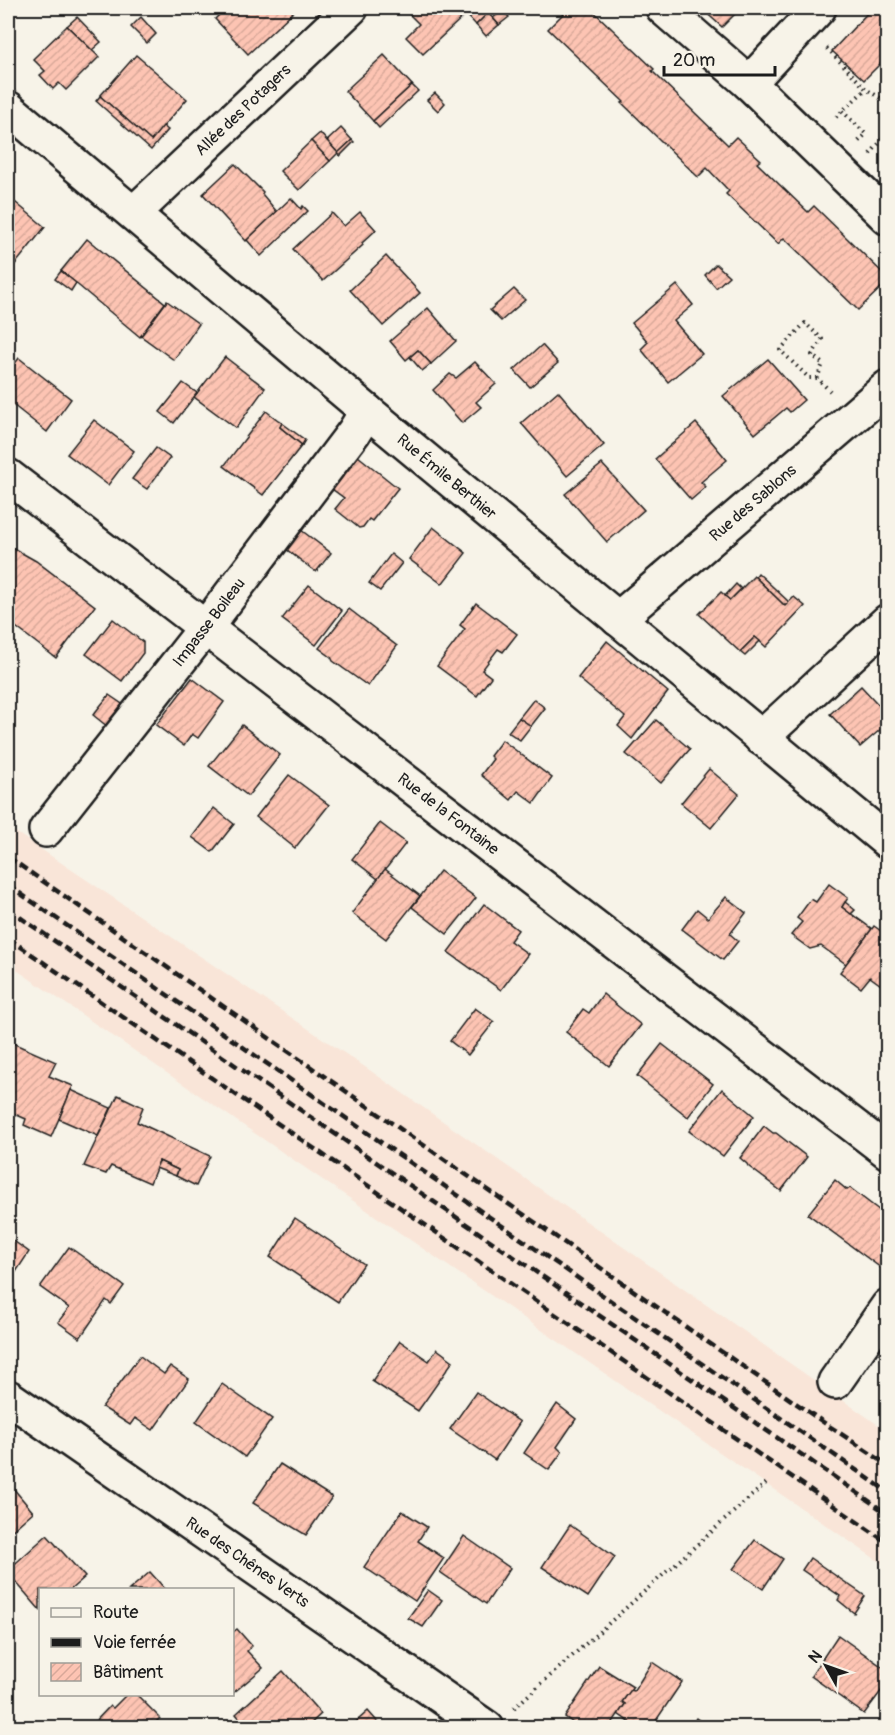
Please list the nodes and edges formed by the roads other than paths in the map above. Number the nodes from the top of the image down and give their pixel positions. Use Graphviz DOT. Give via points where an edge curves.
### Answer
graph roads {
  1 [pos="351,8"];
  2 [pos="663,8"];
  3 [pos="811,16"];
  4 [pos="749,83"];
  5 [pos="8,108"];
  6 [pos="134,213"];
  7 [pos="888,218"];
  8 [pos="888,387"];
  9 [pos="367,411"];
  10 [pos="8,476"];
  11 [pos="618,619"];
  12 [pos="888,621"];
  13 [pos="206,627"];
  14 [pos="761,738"];
  15 [pos="46,831"];
  16 [pos="888,842"];
  17 [pos="888,1152"];
  18 [pos="888,1306"];
  19 [pos="835,1382"];
  20 [pos="8,1397"];
  21 [pos="499,1720"];
  1 -- 6 [label="street, Allée des Potagers"];
  2 -- 4 [label="street"];
  3 -- 4 [label="street"];
  4 -- 7 [label="street"];
  5 -- 6 [label="street, Rue Émile Berthier"];
  6 -- 9 [label="street, Rue Émile Berthier"];
  8 -- 11 [label="street, Rue des Sablons"];
  9 -- 11 [label="street, Rue Émile Berthier"];
  9 -- 13 [label="street, Impasse Boileau"];
  10 -- 13 [label="street, Rue de la Fontaine"];
  11 -- 14 [label="street, Rue Émile Berthier"];
  12 -- 14 [label="street"];
  13 -- 15 [label="street, Impasse Boileau"];
  13 -- 17 [label="street, Rue de la Fontaine"];
  14 -- 16 [label="street, Rue Émile Berthier"];
  18 -- 19 [label="street"];
  20 -- 21 [label="street, Rue des Chênes Verts"];
}
